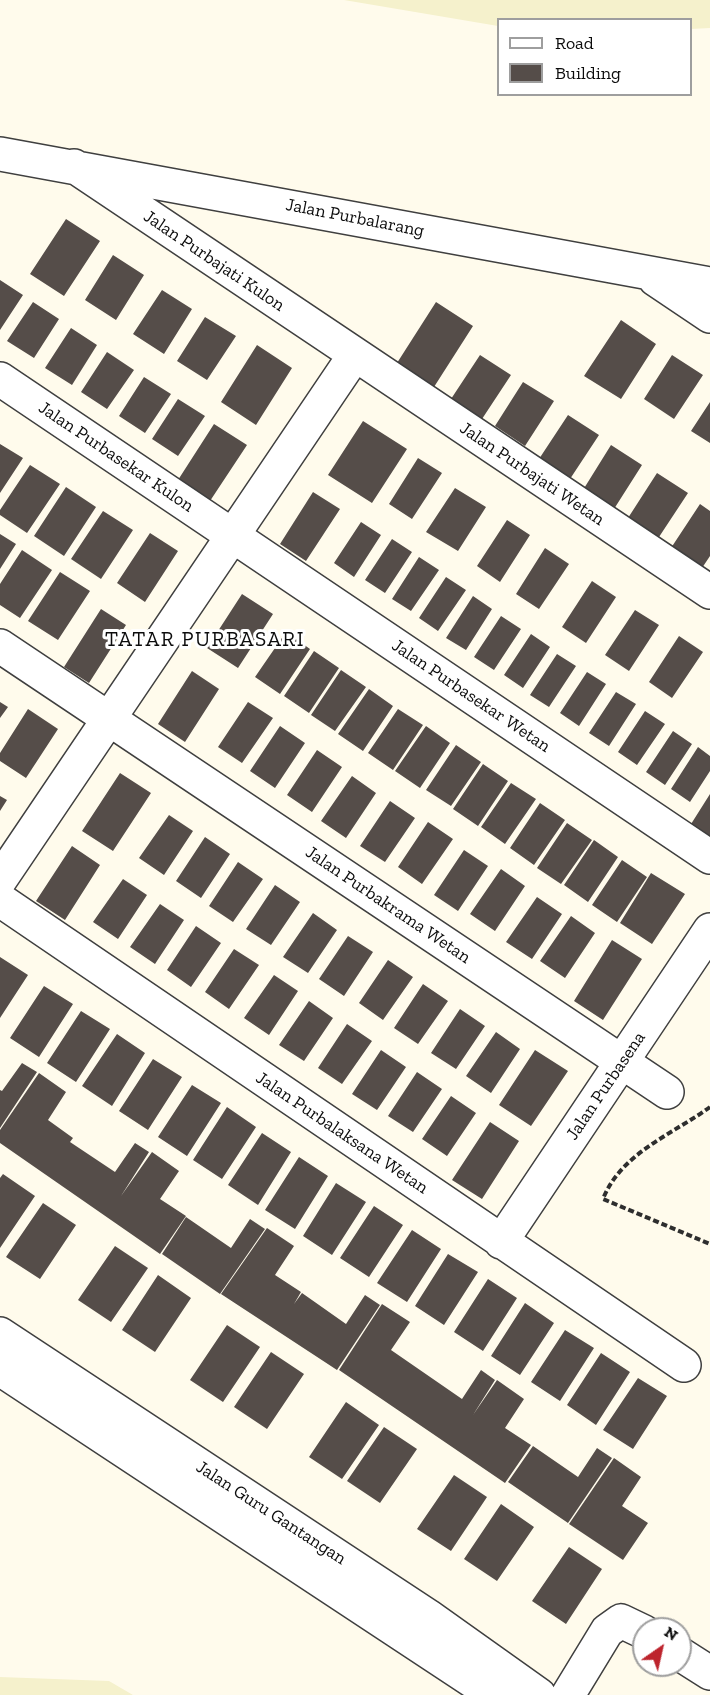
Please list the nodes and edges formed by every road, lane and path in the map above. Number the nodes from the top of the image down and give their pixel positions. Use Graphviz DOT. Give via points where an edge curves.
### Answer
graph roads {
  1 [pos="0,154"];
  2 [pos="74,166"];
  3 [pos="644,272"];
  4 [pos="710,284"];
  5 [pos="710,316"];
  6 [pos="354,356"];
  7 [pos="0,379"];
  8 [pos="232,535"];
  9 [pos="710,592"];
  10 [pos="0,646"];
  11 [pos="109,719"];
  12 [pos="710,857"];
  13 [pos="0,880"];
  14 [pos="0,900"];
  15 [pos="710,930"];
  16 [pos="622,1062"];
  17 [pos="667,1092"];
  18 [pos="710,1107"];
  19 [pos="501,1242"];
  20 [pos="710,1244"];
  21 [pos="0,1334"];
  22 [pos="684,1365"];
  23 [pos="0,1369"];
  24 [pos="632,1626"];
  25 [pos="692,1662"];
  26 [pos="710,1673"];
  27 [pos="494,1695"];
  28 [pos="539,1695"];
  29 [pos="568,1695"];
  1 -- 2 [label="street, Jalan Purbalarang"];
  2 -- 3 [label="street, Jalan Purbalarang"];
  2 -- 6 [label="street, Jalan Purbajati Kulon"];
  3 -- 4 [label="street, Jalan Purbalarang"];
  3 -- 5 [label="street"];
  6 -- 8 [label="street"];
  6 -- 9 [label="street, Jalan Purbajati Wetan"];
  7 -- 8 [label="street, Jalan Purbasekar Kulon"];
  8 -- 11 [label="street"];
  8 -- 12 [label="street, Jalan Purbasekar Wetan"];
  10 -- 11 [label="street, Jalan Purbakrama Wetan"];
  11 -- 13 [label="street"];
  11 -- 16 [label="street, Jalan Purbakrama Wetan"];
  14 -- 19 [label="street, Jalan Purbalaksana Wetan"];
  15 -- 16 [label="street, Jalan Purbasena"];
  16 -- 17 [label="street, Jalan Purbakrama Wetan"];
  16 -- 19 [label="street, Jalan Purbasena"];
  18 -- 20 [label="path" via="643,1149 619,1171 603,1199"];
  19 -- 22 [label="street, Jalan Purbalaksana Wetan"];
  21 -- 28 [label="street, Jalan Guru Gantangan" via="428,1616"];
  23 -- 27 [label="street, Jalan Guru Gantangan"];
  24 -- 29 [label="street" via="621,1621 608,1631"];
  25 -- 26 [label="street"];
}
